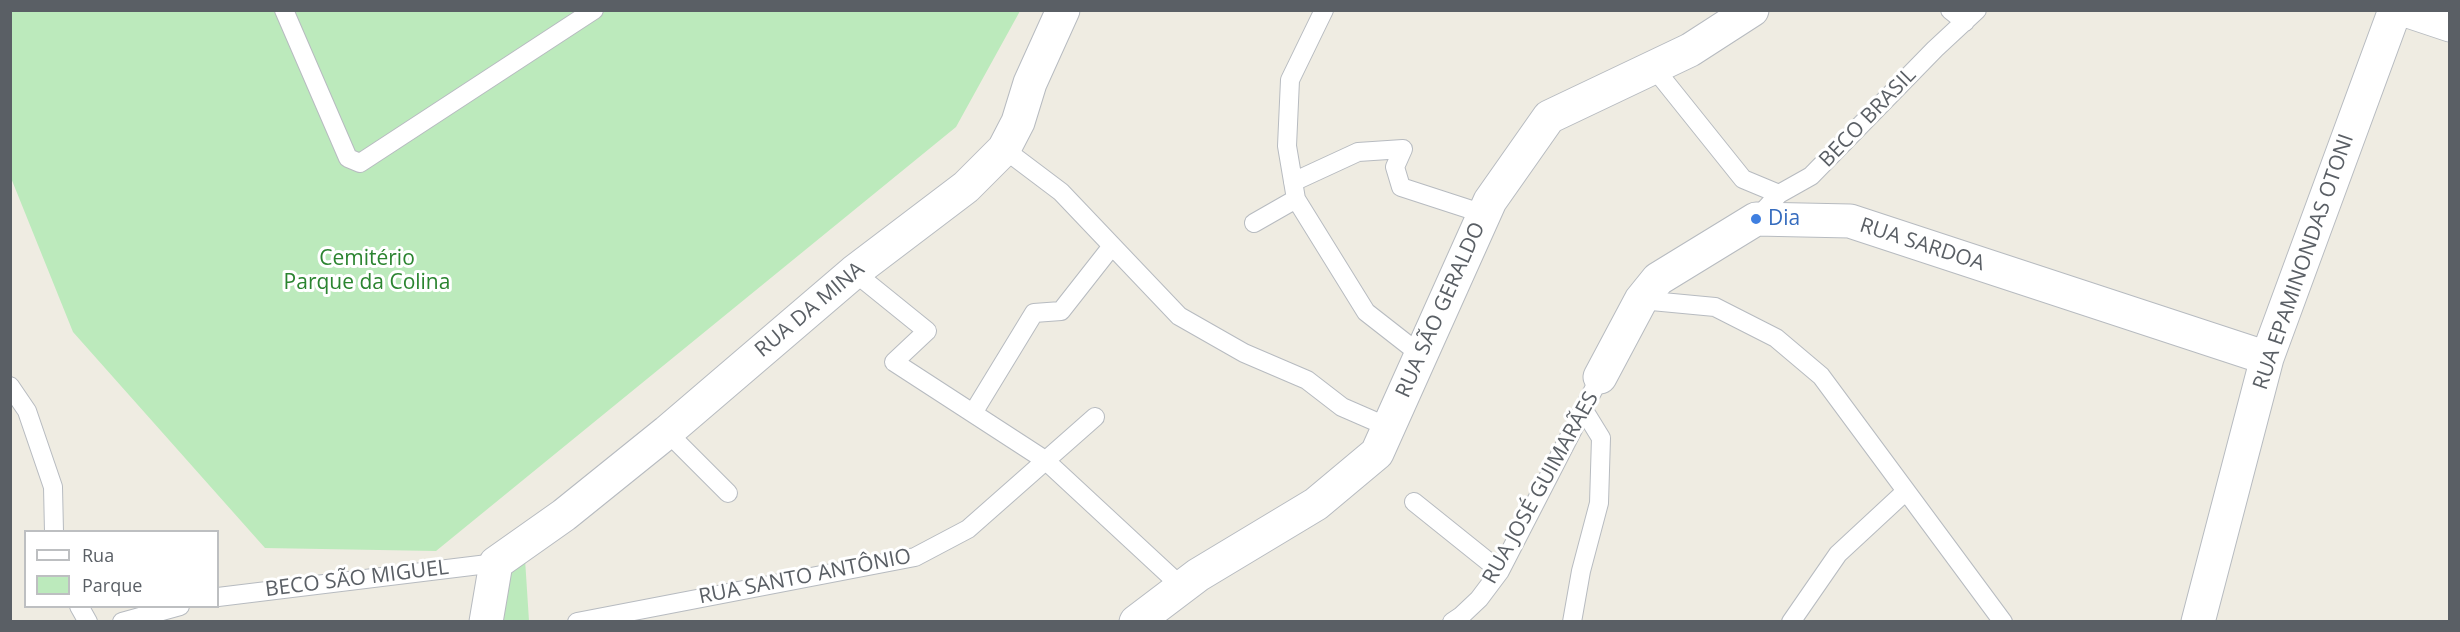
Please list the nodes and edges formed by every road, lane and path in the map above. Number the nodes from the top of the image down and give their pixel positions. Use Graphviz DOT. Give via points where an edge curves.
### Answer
graph roads {
  1 [pos="284,10"];
  2 [pos="594,10"];
  3 [pos="1063,10"];
  4 [pos="1324,10"];
  5 [pos="1950,10"];
  6 [pos="2395,10"];
  7 [pos="2405,10"];
  8 [pos="1732,15"];
  9 [pos="1971,16"];
  10 [pos="2450,25"];
  11 [pos="1654,68"];
  12 [pos="1004,149"];
  13 [pos="1295,191"];
  14 [pos="1779,194"];
  15 [pos="1484,214"];
  16 [pos="1756,219"];
  17 [pos="1254,223"];
  18 [pos="1112,246"];
  19 [pos="854,272"];
  20 [pos="1641,300"];
  21 [pos="1420,355"];
  22 [pos="2266,358"];
  23 [pos="1600,377"];
  24 [pos="10,386"];
  25 [pos="1585,412"];
  26 [pos="973,413"];
  27 [pos="1095,417"];
  28 [pos="1388,427"];
  29 [pos="667,432"];
  30 [pos="1045,459"];
  31 [pos="1906,491"];
  32 [pos="728,493"];
  33 [pos="1414,502"];
  34 [pos="54,530"];
  35 [pos="496,563"];
  36 [pos="1500,571"];
  37 [pos="1182,587"];
  38 [pos="219,597"];
  39 [pos="80,608"];
  40 [pos="172,608"];
  41 [pos="1457,620"];
  42 [pos="88,621"];
  43 [pos="122,621"];
  44 [pos="486,621"];
  45 [pos="577,621"];
  46 [pos="1136,621"];
  47 [pos="1572,621"];
  48 [pos="1791,621"];
  49 [pos="2003,621"];
  50 [pos="2198,621"];
  1 -- 2 [label="lane" via="348,158 360,163"];
  3 -- 12 [label="street, RUA DA MINA"];
  4 -- 13 [label="lane" via="1290,80 1287,146"];
  5 -- 9 [label="lane"];
  6 -- 22 [label="street, RUA EPAMINONDAS OTONI"];
  7 -- 10 [label="street"];
  8 -- 11 [label="street, RUA SÃO GERALDO" via="1690,50"];
  9 -- 14 [label="lane, BECO BRASIL" via="1811,176"];
  11 -- 14 [label="lane" via="1743,179"];
  11 -- 15 [label="street, RUA SÃO GERALDO" via="1549,117"];
  12 -- 18 [label="lane" via="1061,192"];
  12 -- 19 [label="street, RUA DA MINA" via="966,187"];
  13 -- 15 [label="lane" via="1358,152 1402,150 1395,167 1401,187"];
  13 -- 17 [label="lane"];
  13 -- 21 [label="lane" via="1366,312"];
  14 -- 16 [label="lane, BECO BRASIL"];
  15 -- 21 [label="street, RUA SÃO GERALDO"];
  16 -- 20 [label="street" via="1658,279"];
  16 -- 22 [label="street, RUA SARDOA" via="1850,221"];
  18 -- 26 [label="lane" via="1062,311 1034,314"];
  18 -- 28 [label="lane" via="1179,316 1244,353 1307,380 1342,407"];
  19 -- 26 [label="lane" via="927,331 894,362"];
  19 -- 29 [label="street, RUA DA MINA"];
  20 -- 23 [label="street"];
  20 -- 31 [label="lane" via="1715,307 1776,338 1821,376"];
  21 -- 28 [label="street, RUA SÃO GERALDO"];
  22 -- 50 [label="street, RUA EPAMINONDAS OTONI"];
  23 -- 25 [label="lane, RUA JOSÉ GUIMARÃES"];
  24 -- 34 [label="lane" via="27,411 53,487"];
  25 -- 36 [label="lane, RUA JOSÉ GUIMARÃES"];
  25 -- 47 [label="lane" via="1601,438 1599,503"];
  26 -- 30 [label="lane"];
  27 -- 30 [label="lane, RUA SANTO ANTÔNIO"];
  28 -- 37 [label="street, RUA SÃO GERALDO" via="1377,453 1316,504"];
  29 -- 32 [label="lane"];
  29 -- 35 [label="street, RUA DA MINA" via="564,515"];
  30 -- 37 [label="lane"];
  30 -- 45 [label="lane, RUA SANTO ANTÔNIO" via="968,529 915,557"];
  31 -- 48 [label="lane" via="1838,554"];
  31 -- 49 [label="lane"];
  33 -- 36 [label="lane"];
  35 -- 38 [label="lane, BECO SÃO MIGUEL"];
  35 -- 44 [label="street"];
  36 -- 41 [label="lane, RUA JOSÉ GUIMARÃES"];
  37 -- 46 [label="street, RUA SÃO GERALDO"];
  39 -- 42 [label="lane"];
  40 -- 43 [label="lane"];
}
